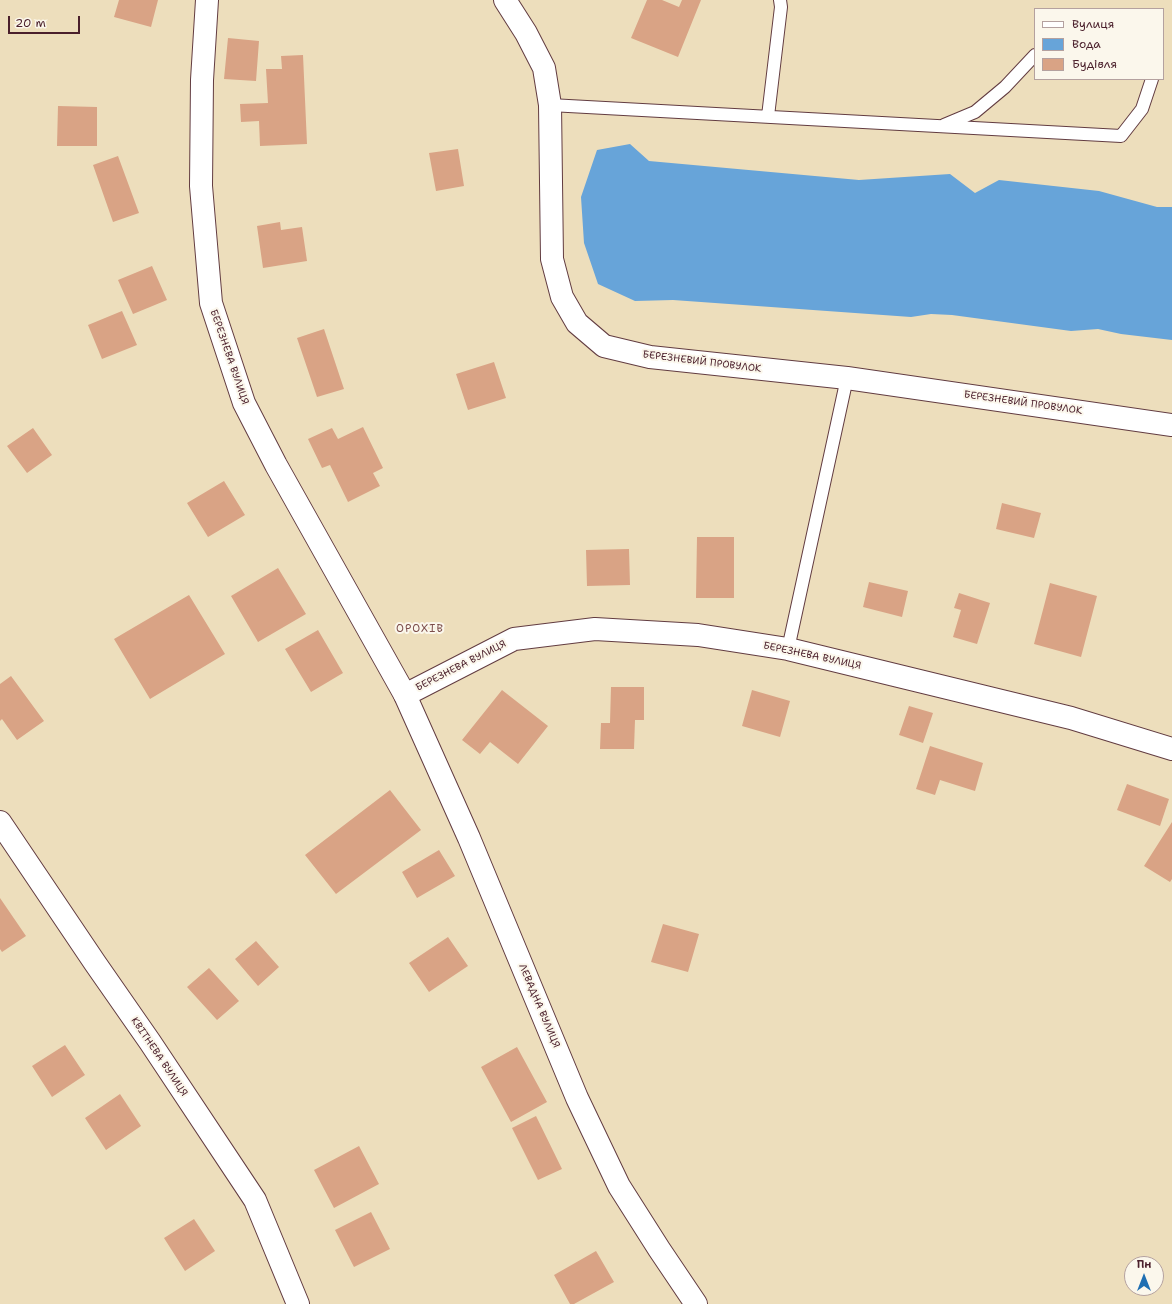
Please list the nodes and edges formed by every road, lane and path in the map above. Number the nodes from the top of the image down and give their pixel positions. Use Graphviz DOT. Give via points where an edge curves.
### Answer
graph roads {
  1 [pos="207,0"];
  2 [pos="505,0"];
  3 [pos="780,0"];
  4 [pos="1034,56"];
  5 [pos="1152,80"];
  6 [pos="550,105"];
  7 [pos="768,116"];
  8 [pos="941,126"];
  9 [pos="847,378"];
  10 [pos="1172,424"];
  11 [pos="788,649"];
  12 [pos="405,694"];
  13 [pos="1172,749"];
  14 [pos="0,822"];
  15 [pos="298,1304"];
  16 [pos="696,1304"];
  1 -- 12 [label="street, БЕРЕЗНЕВА ВУЛИЦЯ" via="202,80 201,186 211,303 244,403 276,465"];
  2 -- 6 [label="street, БЕРЕЗНЕВИЙ ПРОВУЛОК" via="544,68"];
  3 -- 7 [label="lane"];
  4 -- 8 [label="lane" via="1005,87 975,112"];
  5 -- 8 [label="lane" via="1142,109 1121,136"];
  6 -- 7 [label="lane"];
  6 -- 9 [label="street, БЕРЕЗНЕВИЙ ПРОВУЛОК" via="552,259 562,297 577,323 604,346 650,357"];
  7 -- 8 [label="lane"];
  9 -- 10 [label="street, БЕРЕЗНЕВИЙ ПРОВУЛОК"];
  9 -- 11 [label="lane"];
  11 -- 12 [label="street, БЕРЕЗНЕВА ВУЛИЦЯ" via="698,635 594,629 514,639"];
  11 -- 13 [label="street, БЕРЕЗНЕВА ВУЛИЦЯ" via="1072,718"];
  12 -- 16 [label="street, ЛЕВАДНА ВУЛИЦЯ" via="469,838 577,1098 616,1180"];
  14 -- 15 [label="street, КВІТНЕВА ВУЛИЦЯ" via="255,1200"];
}
